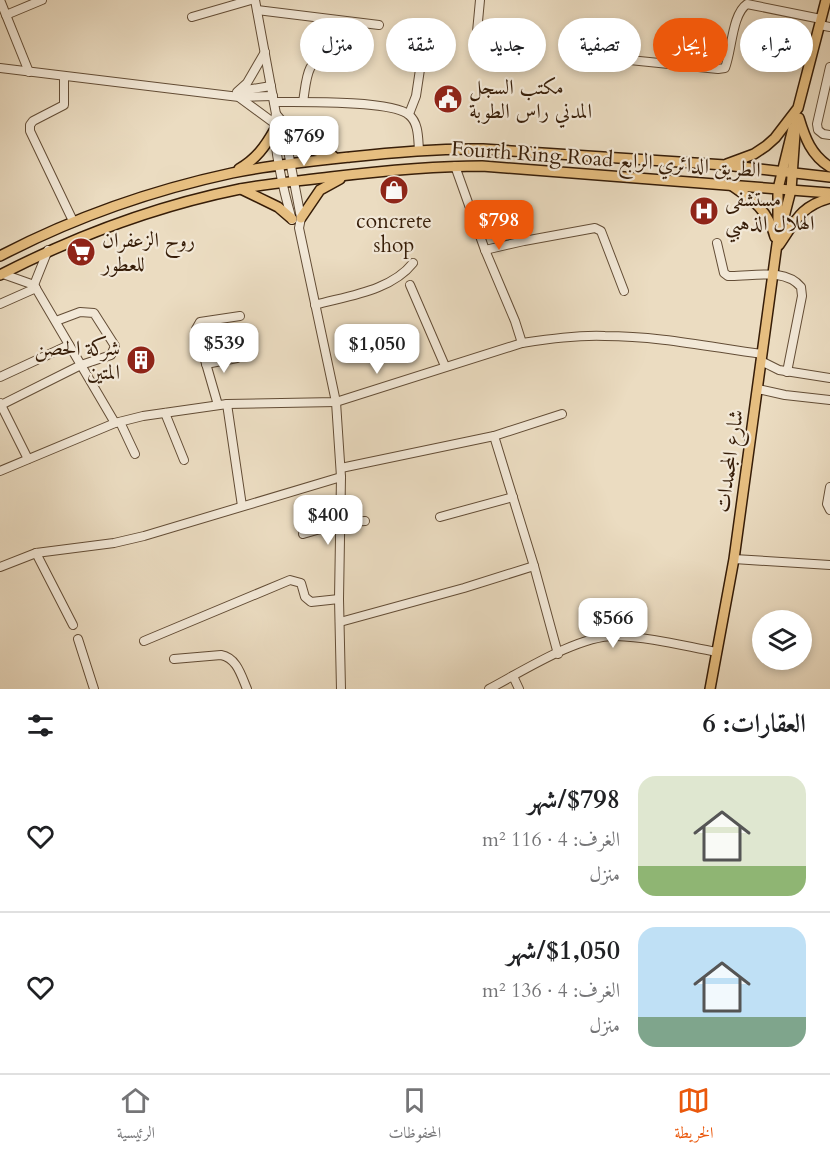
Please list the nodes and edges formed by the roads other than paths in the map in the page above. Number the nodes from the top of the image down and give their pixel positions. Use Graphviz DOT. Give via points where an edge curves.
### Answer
graph roads {
  1 [pos="0,0"];
  2 [pos="42,0"];
  3 [pos="253,0"];
  4 [pos="480,0"];
  5 [pos="824,0"];
  6 [pos="257,10"];
  7 [pos="6,15"];
  8 [pos="192,17"];
  9 [pos="478,18"];
  10 [pos="820,22"];
  11 [pos="378,24"];
  12 [pos="830,27"];
  13 [pos="265,52"];
  14 [pos="641,61"];
  15 [pos="830,67"];
  16 [pos="0,68"];
  17 [pos="29,72"];
  18 [pos="308,72"];
  19 [pos="420,72"];
  20 [pos="64,76"];
  21 [pos="271,86"];
  22 [pos="238,95"];
  23 [pos="273,99"];
  24 [pos="303,102"];
  25 [pos="409,114"];
  26 [pos="797,114"];
  27 [pos="275,122"];
  28 [pos="285,135"];
  29 [pos="830,135"];
  30 [pos="419,150"];
  31 [pos="344,158"];
  32 [pos="291,164"];
  33 [pos="280,165"];
  34 [pos="725,165"];
  35 [pos="455,166"];
  36 [pos="830,167"];
  37 [pos="781,171"];
  38 [pos="232,173"];
  39 [pos="362,173"];
  40 [pos="793,173"];
  41 [pos="830,177"];
  42 [pos="294,182"];
  43 [pos="284,183"];
  44 [pos="729,184"];
  45 [pos="241,189"];
  46 [pos="778,189"];
  47 [pos="791,190"];
  48 [pos="830,193"];
  49 [pos="830,198"];
  50 [pos="296,219"];
  51 [pos="73,221"];
  52 [pos="717,243"];
  53 [pos="777,244"];
  54 [pos="48,250"];
  55 [pos="485,250"];
  56 [pos="0,256"];
  57 [pos="413,263"];
  58 [pos="1,274"];
  59 [pos="773,274"];
  60 [pos="410,285"];
  61 [pos="35,286"];
  62 [pos="624,291"];
  63 [pos="0,304"];
  64 [pos="315,305"];
  65 [pos="240,316"];
  66 [pos="56,321"];
  67 [pos="522,343"];
  68 [pos="69,345"];
  69 [pos="762,357"];
  70 [pos="237,358"];
  71 [pos="206,364"];
  72 [pos="81,365"];
  73 [pos="446,366"];
  74 [pos="787,372"];
  75 [pos="0,377"];
  76 [pos="830,378"];
  77 [pos="758,389"];
  78 [pos="830,400"];
  79 [pos="336,402"];
  80 [pos="0,404"];
  81 [pos="218,405"];
  82 [pos="227,405"];
  83 [pos="165,412"];
  84 [pos="562,414"];
  85 [pos="117,423"];
  86 [pos="494,436"];
  87 [pos="135,454"];
  88 [pos="28,459"];
  89 [pos="184,460"];
  90 [pos="341,468"];
  91 [pos="0,471"];
  92 [pos="341,477"];
  93 [pos="830,487"];
  94 [pos="513,497"];
  95 [pos="242,506"];
  96 [pos="830,510"];
  97 [pos="440,517"];
  98 [pos="365,520"];
  99 [pos="341,523"];
  100 [pos="303,534"];
  101 [pos="36,553"];
  102 [pos="734,559"];
  103 [pos="830,565"];
  104 [pos="534,566"];
  105 [pos="0,567"];
  106 [pos="339,599"];
  107 [pos="340,622"];
  108 [pos="72,625"];
  109 [pos="78,639"];
  110 [pos="144,641"];
  111 [pos="717,652"];
  112 [pos="558,654"];
  113 [pos="174,659"];
  114 [pos="513,676"];
  115 [pos="94,689"];
  116 [pos="247,689"];
  117 [pos="341,689"];
  118 [pos="489,689"];
  119 [pos="519,689"];
  120 [pos="710,689"];
  1 -- 7 [label="street"];
  2 -- 7 [label="street"];
  3 -- 6 [label="street"];
  3 -- 8 [label="street"];
  4 -- 9 [label="street"];
  5 -- 10 [label="main road"];
  6 -- 11 [label="street"];
  6 -- 13 [label="street"];
  7 -- 17 [label="street"];
  10 -- 12 [label="street"];
  10 -- 14 [label="street" via="747,4 735,25 725,68"];
  10 -- 26 [label="main road"];
  13 -- 21 [label="street"];
  13 -- 22 [label="street"];
  15 -- 29 [label="street" via="817,124 818,130"];
  16 -- 17 [label="street"];
  17 -- 20 [label="street"];
  18 -- 24 [label="street"];
  19 -- 25 [label="street"];
  20 -- 22 [label="street"];
  20 -- 51 [label="street" via="64,105 33,121 30,131"];
  21 -- 22 [label="street"];
  21 -- 23 [label="street"];
  22 -- 23 [label="street"];
  22 -- 27 [label="street"];
  23 -- 24 [label="street"];
  23 -- 27 [label="street"];
  24 -- 25 [label="street" via="367,105"];
  25 -- 30 [label="street"];
  26 -- 34 [label="main road" via="766,146"];
  26 -- 36 [label="main road" via="806,141"];
  26 -- 37 [label="main road, شارع المجمدات"];
  26 -- 40 [label="main road, شارع المجمدات"];
  27 -- 28 [label="street" via="282,122"];
  27 -- 33 [label="street"];
  27 -- 38 [label="main road" via="262,152"];
  28 -- 31 [label="main road" via="309,149"];
  28 -- 32 [label="street"];
  30 -- 31 [label="main road, Fourth Ring Road الطريق الدائري الرابع"];
  30 -- 34 [label="main road, Fourth Ring Road الطريق الدائري الرابع" via="493,149"];
  31 -- 32 [label="main road, Fourth Ring Road الطريق الدائري الرابع"];
  32 -- 33 [label="main road, Fourth Ring Road الطريق الدائري الرابع"];
  32 -- 42 [label="street"];
  33 -- 38 [label="main road, Fourth Ring Road الطريق الدائري الرابع"];
  33 -- 43 [label="street"];
  34 -- 37 [label="main road, Fourth Ring Road الطريق الدائري الرابع"];
  35 -- 39 [label="main road, Fourth Ring Road الطريق الدائري الرابع"];
  35 -- 44 [label="main road, Fourth Ring Road الطريق الدائري الرابع"];
  35 -- 55 [label="street"];
  37 -- 40 [label="main road, Fourth Ring Road الطريق الدائري الرابع"];
  37 -- 46 [label="main road, شارع المجمدات"];
  38 -- 51 [label="main road, Fourth Ring Road الطريق الدائري الرابع"];
  39 -- 42 [label="main road, Fourth Ring Road الطريق الدائري الرابع"];
  39 -- 50 [label="main road" via="330,183"];
  40 -- 41 [label="main road, Fourth Ring Road الطريق الدائري الرابع"];
  40 -- 47 [label="main road, شارع المجمدات"];
  42 -- 43 [label="main road, Fourth Ring Road الطريق الدائري الرابع"];
  42 -- 50 [label="street"];
  43 -- 45 [label="main road, Fourth Ring Road الطريق الدائري الرابع"];
  43 -- 50 [label="street"];
  44 -- 46 [label="main road, Fourth Ring Road الطريق الدائري الرابع"];
  44 -- 53 [label="main road" via="762,208"];
  45 -- 50 [label="main road"];
  45 -- 54 [label="main road, Fourth Ring Road الطريق الدائري الرابع" via="117,223"];
  46 -- 47 [label="main road, Fourth Ring Road الطريق الدائري الرابع"];
  46 -- 53 [label="main road, شارع المجمدات"];
  47 -- 48 [label="main road, Fourth Ring Road الطريق الدائري الرابع"];
  47 -- 53 [label="main road, شارع المجمدات"];
  49 -- 53 [label="main road" via="805,209"];
  50 -- 64 [label="street"];
  51 -- 56 [label="main road, Fourth Ring Road الطريق الدائري الرابع"];
  52 -- 59 [label="street" via="728,276"];
  53 -- 59 [label="main road, شارع المجمدات"];
  54 -- 58 [label="main road, Fourth Ring Road الطريق الدائري الرابع"];
  54 -- 61 [label="street"];
  55 -- 62 [label="street" via="596,228 601,231"];
  55 -- 67 [label="street"];
  57 -- 64 [label="street" via="382,285"];
  58 -- 61 [label="street"];
  59 -- 69 [label="main road, شارع المجمدات"];
  59 -- 74 [label="street" via="801,286"];
  60 -- 73 [label="street"];
  61 -- 63 [label="street"];
  61 -- 66 [label="street"];
  64 -- 79 [label="street"];
  65 -- 71 [label="street" via="200,322 196,328"];
  66 -- 68 [label="street"];
  66 -- 72 [label="street" via="80,312 94,313 115,346 111,355"];
  67 -- 69 [label="street" via="559,338 634,337"];
  67 -- 73 [label="street"];
  68 -- 72 [label="street"];
  68 -- 75 [label="street"];
  69 -- 74 [label="street"];
  69 -- 77 [label="main road, شارع المجمدات"];
  70 -- 71 [label="street"];
  71 -- 81 [label="street"];
  72 -- 80 [label="street"];
  72 -- 85 [label="street"];
  73 -- 79 [label="street"];
  74 -- 76 [label="street"];
  77 -- 78 [label="street"];
  77 -- 102 [label="main road, شارع المجمدات"];
  79 -- 82 [label="street"];
  79 -- 90 [label="street"];
  80 -- 88 [label="street"];
  81 -- 82 [label="street"];
  81 -- 83 [label="street"];
  82 -- 95 [label="street"];
  83 -- 85 [label="street"];
  83 -- 89 [label="street"];
  84 -- 86 [label="street"];
  85 -- 87 [label="street"];
  85 -- 88 [label="street"];
  86 -- 90 [label="street"];
  86 -- 94 [label="street"];
  88 -- 91 [label="street"];
  90 -- 92 [label="street"];
  92 -- 95 [label="street"];
  92 -- 99 [label="street"];
  93 -- 96 [label="street"];
  94 -- 97 [label="street"];
  94 -- 104 [label="street"];
  95 -- 101 [label="street" via="134,539"];
  98 -- 99 [label="street"];
  99 -- 100 [label="street"];
  99 -- 106 [label="street"];
  101 -- 105 [label="street"];
  101 -- 108 [label="street"];
  102 -- 103 [label="street"];
  102 -- 111 [label="main road, شارع المجمدات"];
  104 -- 107 [label="street"];
  104 -- 112 [label="street"];
  106 -- 107 [label="street"];
  106 -- 110 [label="street" via="311,602 304,597 301,583 290,580"];
  107 -- 117 [label="street"];
  109 -- 115 [label="street"];
  111 -- 112 [label="street" via="615,636 591,639"];
  111 -- 120 [label="main road, شارع المجمدات"];
  112 -- 114 [label="street"];
  113 -- 116 [label="street" via="228,656"];
  114 -- 118 [label="street"];
  114 -- 119 [label="street"];
}
